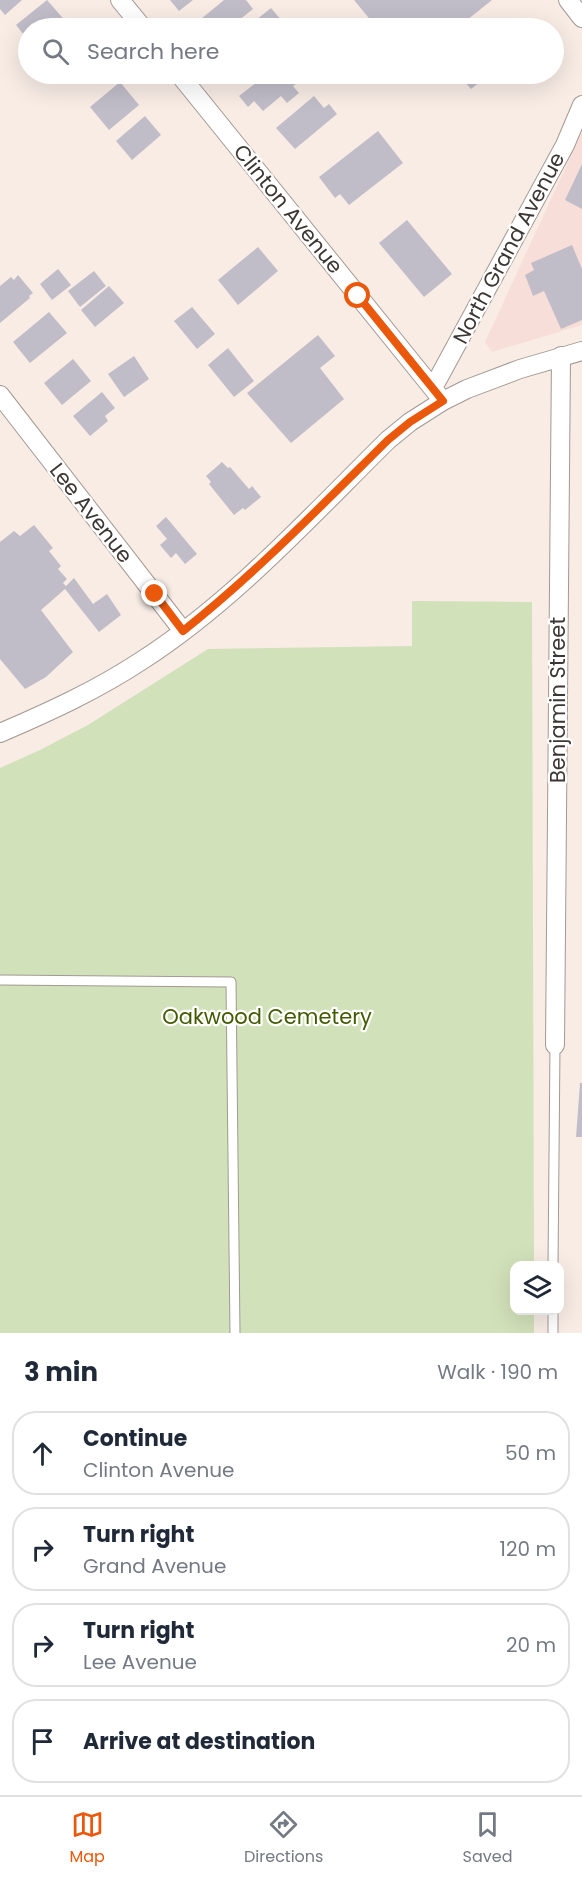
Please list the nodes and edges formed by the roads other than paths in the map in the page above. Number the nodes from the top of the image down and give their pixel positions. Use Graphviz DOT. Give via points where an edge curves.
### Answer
graph roads {
  1 [pos="120,0"];
  2 [pos="568,0"];
  3 [pos="135,18"];
  4 [pos="582,18"];
  5 [pos="187,84"];
  6 [pos="582,105"];
  7 [pos="582,351"];
  8 [pos="561,356"];
  9 [pos="0,395"];
  10 [pos="438,395"];
  11 [pos="183,631"];
  12 [pos="0,733"];
  13 [pos="0,980"];
  14 [pos="555,1045"];
  15 [pos="553,1261"];
  16 [pos="553,1315"];
  17 [pos="235,1333"];
  18 [pos="552,1333"];
  1 -- 3 [label="street"];
  2 -- 4 [label="street"];
  5 -- 10 [label="street, Clinton Avenue"];
  6 -- 10 [label="street, North Grand Avenue" via="566,145"];
  7 -- 8 [label="street"];
  8 -- 10 [label="street" via="467,389"];
  8 -- 14 [label="street, Benjamin Street"];
  9 -- 11 [label="street, Lee Avenue"];
  10 -- 11 [label="street" via="226,597"];
  11 -- 12 [label="street" via="107,681"];
  13 -- 17 [label="lane" via="231,982"];
  14 -- 15 [label="lane"];
  16 -- 18 [label="lane"];
}
